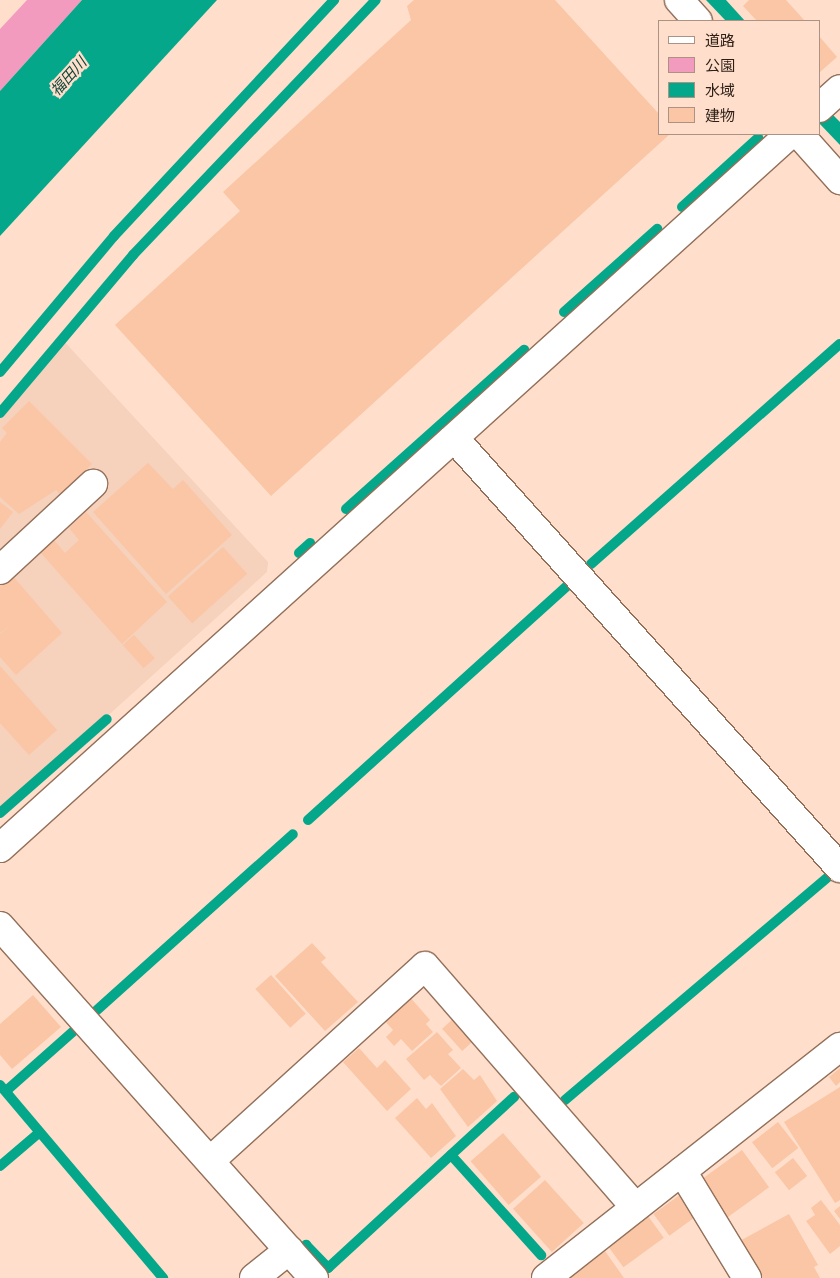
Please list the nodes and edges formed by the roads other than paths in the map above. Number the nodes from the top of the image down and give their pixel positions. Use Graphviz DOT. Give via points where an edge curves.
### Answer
graph roads {
  1 [pos="679,0"];
  2 [pos="697,20"];
  3 [pos="789,135"];
  4 [pos="800,135"];
  5 [pos="840,180"];
  6 [pos="454,438"];
  7 [pos="94,484"];
  8 [pos="0,570"];
  9 [pos="0,848"];
  10 [pos="840,868"];
  11 [pos="0,926"];
  12 [pos="840,1047"];
  13 [pos="210,1161"];
  14 [pos="682,1171"];
  15 [pos="635,1207"];
  16 [pos="289,1250"];
  17 [pos="254,1278"];
  18 [pos="314,1278"];
  19 [pos="546,1278"];
  20 [pos="747,1278"];
  1 -- 2 [label="street"];
  3 -- 6 [label="street"];
  4 -- 5 [label="street"];
  6 -- 9 [label="street"];
  6 -- 10 [label="street"];
  7 -- 8 [label="street"];
  11 -- 13 [label="street"];
  12 -- 14 [label="street"];
  13 -- 15 [label="street" via="425,966"];
  13 -- 16 [label="street"];
  14 -- 15 [label="street"];
  14 -- 20 [label="street"];
  15 -- 19 [label="street"];
  16 -- 17 [label="street"];
  16 -- 18 [label="street"];
}
